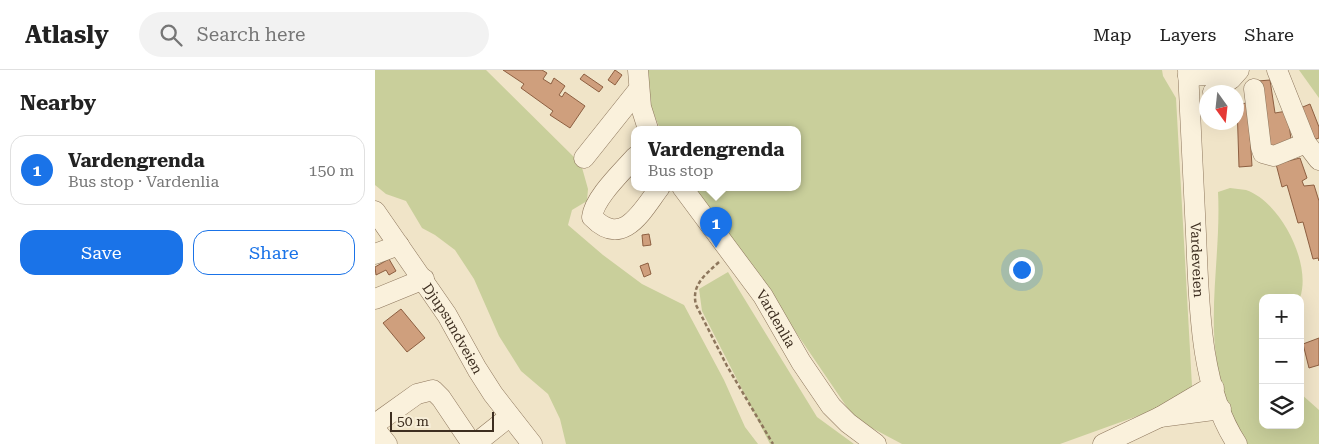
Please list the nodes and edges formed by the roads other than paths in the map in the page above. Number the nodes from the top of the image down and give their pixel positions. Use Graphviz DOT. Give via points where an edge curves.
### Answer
graph roads {
  1 [pos="1225,70"];
  2 [pos="1239,70"];
  3 [pos="1277,70"];
  4 [pos="1188,73"];
  5 [pos="638,79"];
  6 [pos="1223,85"];
  7 [pos="1254,89"];
  8 [pos="1198,96"];
  9 [pos="647,126"];
  10 [pos="1306,143"];
  11 [pos="584,158"];
  12 [pos="1319,160"];
  13 [pos="631,161"];
  14 [pos="657,191"];
  15 [pos="685,191"];
  16 [pos="375,211"];
  17 [pos="399,245"];
  18 [pos="375,254"];
  19 [pos="424,279"];
  20 [pos="375,299"];
  21 [pos="1214,388"];
  22 [pos="1221,409"];
  23 [pos="509,417"];
  24 [pos="1160,417"];
  25 [pos="375,424"];
  26 [pos="375,429"];
  27 [pos="387,444"];
  28 [pos="474,444"];
  29 [pos="532,444"];
  30 [pos="876,444"];
  31 [pos="1103,444"];
  32 [pos="1237,444"];
  1 -- 4 [label="street" via="1209,75"];
  2 -- 6 [label="street"];
  3 -- 10 [label="street"];
  4 -- 8 [label="street, Vardeveien"];
  5 -- 9 [label="street"];
  5 -- 11 [label="street"];
  7 -- 10 [label="street" via="1263,153 1274,156"];
  8 -- 21 [label="street, Vardeveien" via="1201,334"];
  10 -- 12 [label="street"];
  13 -- 14 [label="street" via="598,201 592,217 605,228 625,227 634,221"];
  15 -- 30 [label="street, Vardenlia" via="763,296 831,406"];
  16 -- 17 [label="street, Djupsundveien"];
  17 -- 18 [label="street"];
  17 -- 19 [label="street, Djupsundveien"];
  19 -- 20 [label="street"];
  19 -- 23 [label="street, Djupsundveien"];
  21 -- 22 [label="street, Vardeveien"];
  21 -- 24 [label="street"];
  22 -- 24 [label="street"];
  22 -- 32 [label="street, Vardeveien"];
  23 -- 28 [label="street"];
  23 -- 29 [label="street, Djupsundveien"];
  24 -- 31 [label="street"];
  25 -- 28 [label="street" via="417,394 433,390"];
  26 -- 27 [label="street"];
}
